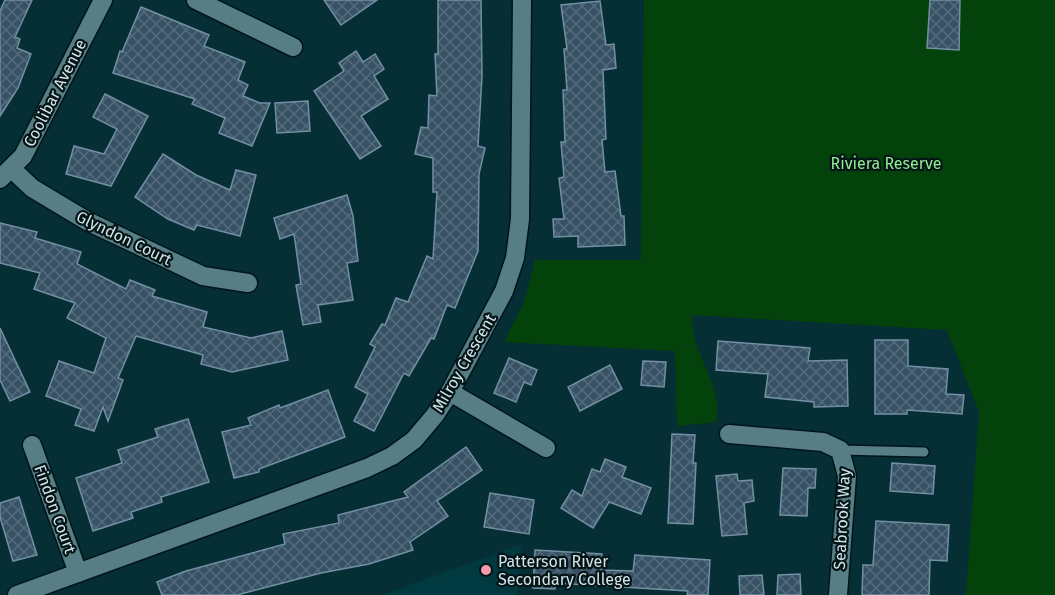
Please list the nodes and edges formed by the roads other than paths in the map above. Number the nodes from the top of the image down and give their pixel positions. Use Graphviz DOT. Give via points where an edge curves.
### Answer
graph roads {
  1 [pos="103,0"];
  2 [pos="196,0"];
  3 [pos="522,0"];
  4 [pos="293,47"];
  5 [pos="6,174"];
  6 [pos="248,283"];
  7 [pos="450,392"];
  8 [pos="729,434"];
  9 [pos="32,445"];
  10 [pos="546,448"];
  11 [pos="840,450"];
  12 [pos="924,452"];
  13 [pos="78,573"];
  14 [pos="17,595"];
  15 [pos="838,595"];
  1 -- 5 [label="street, Coolibar Avenue" via="24,156"];
  2 -- 4 [label="street"];
  3 -- 7 [label="street, Milroy Crescent" via="520,219 515,258 504,291"];
  5 -- 6 [label="street, Glyndon Court" via="87,221 203,276"];
  7 -- 10 [label="street"];
  7 -- 13 [label="street, Milroy Crescent" via="414,440 392,456"];
  8 -- 11 [label="street, Seabrook Way" via="824,442"];
  9 -- 13 [label="street, Findon Court"];
  11 -- 12 [label="lane"];
  11 -- 15 [label="street, Seabrook Way" via="847,476"];
  13 -- 14 [label="street, Milroy Crescent"];
}
